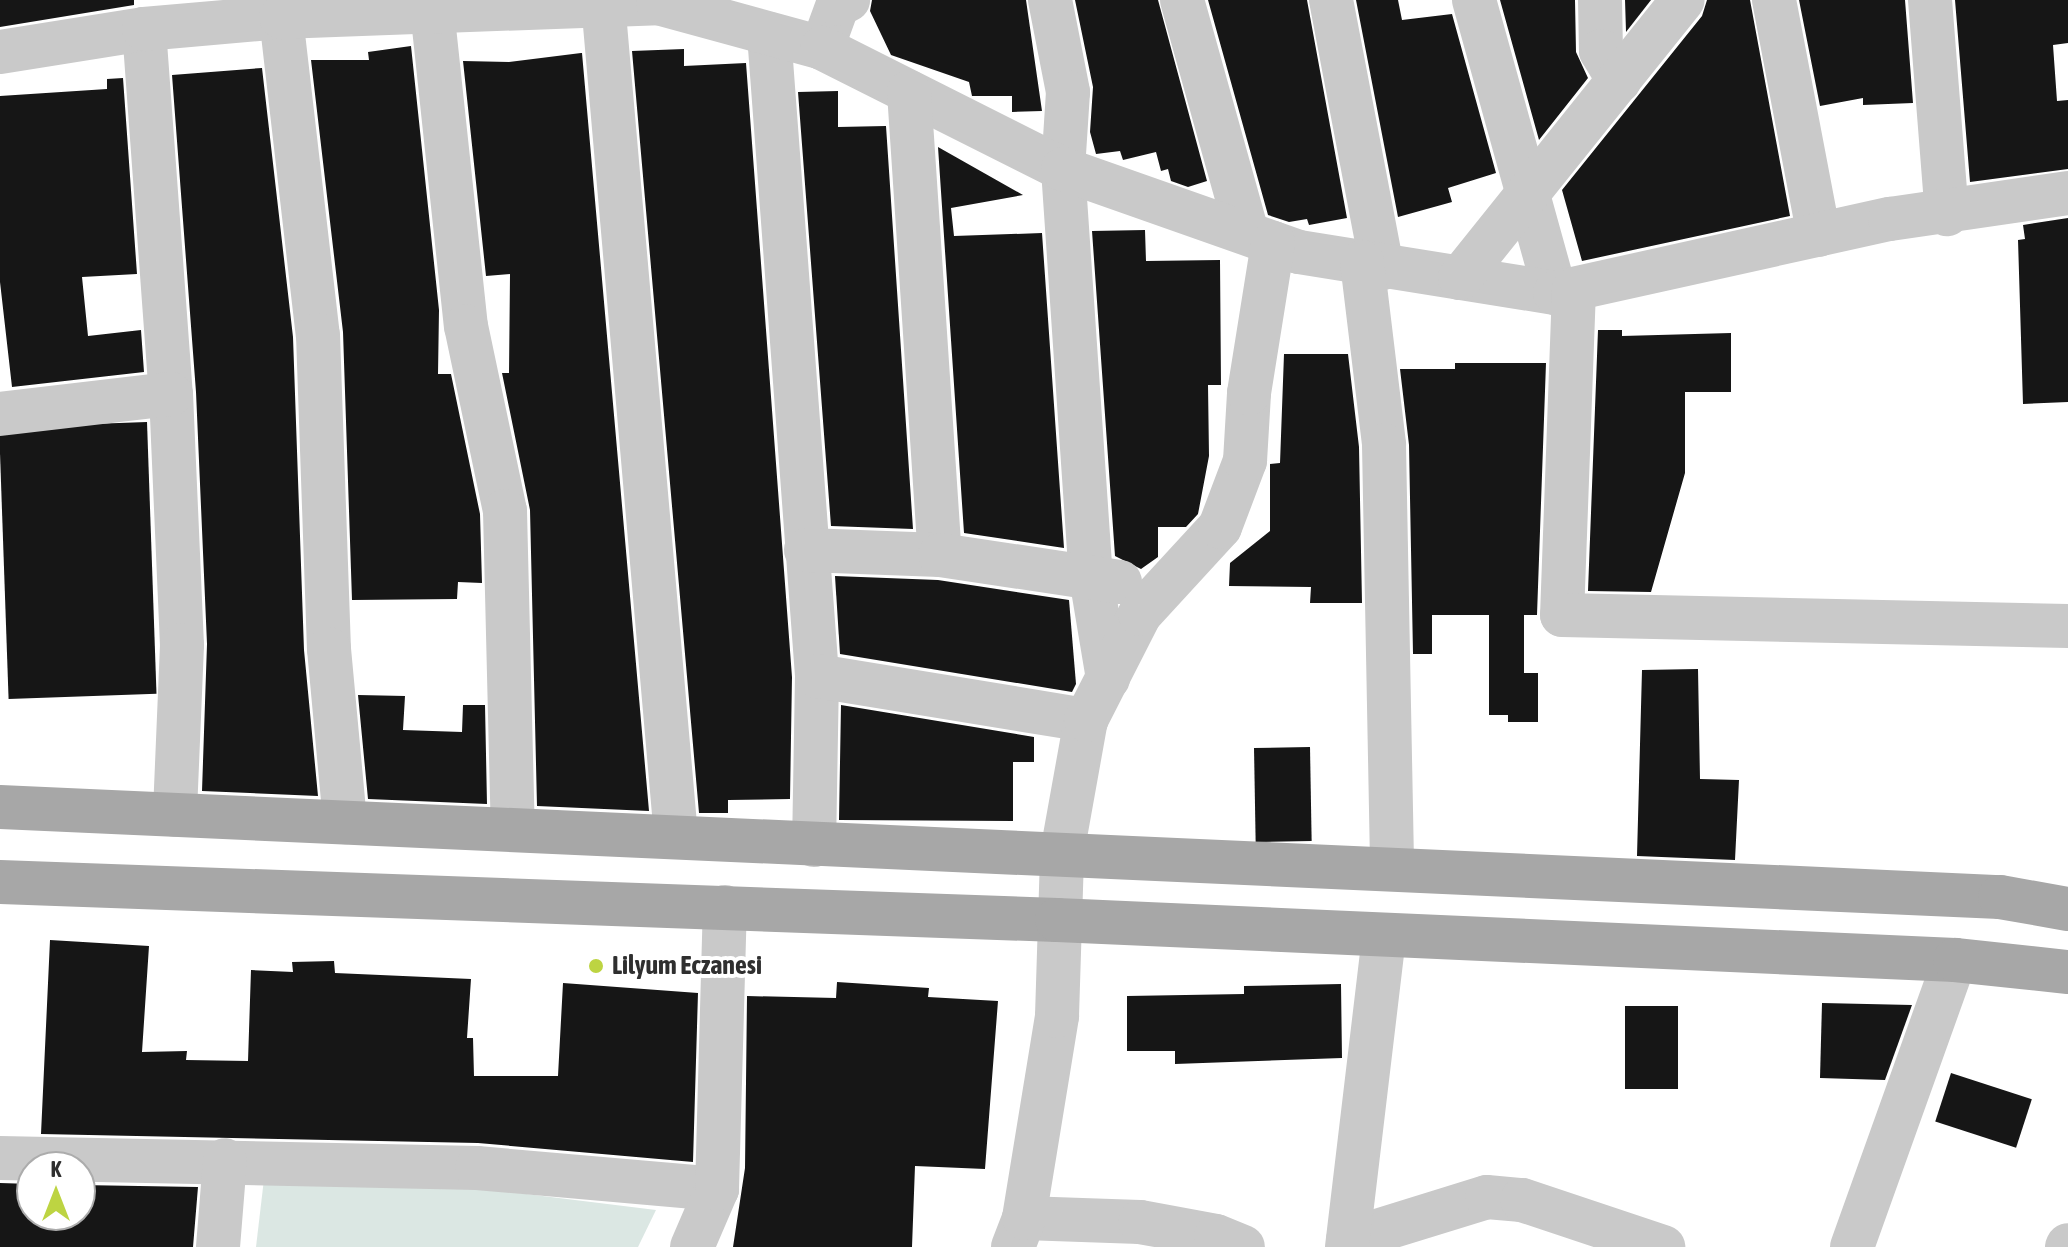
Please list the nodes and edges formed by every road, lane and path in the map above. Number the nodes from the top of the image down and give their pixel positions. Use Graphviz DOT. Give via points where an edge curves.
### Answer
graph roads {
  1 [pos="1050,0"];
  2 [pos="1182,0"];
  3 [pos="1331,0"];
  4 [pos="1474,0"];
  5 [pos="1600,0"];
  6 [pos="1683,0"];
  7 [pos="1774,0"];
  8 [pos="1930,0"];
  9 [pos="841,1"];
  10 [pos="603,2"];
  11 [pos="657,2"];
  12 [pos="512,3"];
  13 [pos="349,7"];
  14 [pos="432,9"];
  15 [pos="206,12"];
  16 [pos="281,17"];
  17 [pos="144,29"];
  18 [pos="769,34"];
  19 [pos="822,48"];
  20 [pos="0,52"];
  21 [pos="1619,81"];
  22 [pos="909,92"];
  23 [pos="1063,169"];
  24 [pos="2068,193"];
  25 [pos="1528,196"];
  26 [pos="1947,214"];
  27 [pos="1819,235"];
  28 [pos="1260,238"];
  29 [pos="1372,265"];
  30 [pos="1460,278"];
  31 [pos="1564,291"];
  32 [pos="171,394"];
  33 [pos="1,404"];
  34 [pos="806,550"];
  35 [pos="940,555"];
  36 [pos="1091,577"];
  37 [pos="1162,589"];
  38 [pos="2068,626"];
  39 [pos="817,676"];
  40 [pos="1108,679"];
  41 [pos="1086,720"];
  42 [pos="0,807"];
  43 [pos="175,815"];
  44 [pos="345,822"];
  45 [pos="513,830"];
  46 [pos="676,837"];
  47 [pos="814,845"];
  48 [pos="1062,853"];
  49 [pos="1392,869"];
  50 [pos="0,882"];
  51 [pos="725,907"];
  52 [pos="2068,909"];
  53 [pos="1057,920"];
  54 [pos="1384,935"];
  55 [pos="1955,960"];
  56 [pos="2068,972"];
  57 [pos="0,1158"];
  58 [pos="225,1160"];
  59 [pos="717,1189"];
  60 [pos="1018,1233"];
  61 [pos="1348,1243"];
  62 [pos="218,1247"];
  63 [pos="692,1247"];
  64 [pos="1243,1247"];
  65 [pos="1663,1247"];
  66 [pos="1852,1247"];
  1 -- 23 [label="street" via="1068,92"];
  2 -- 28 [label="street"];
  3 -- 29 [label="street"];
  4 -- 25 [label="street"];
  5 -- 21 [label="street" via="1601,51"];
  6 -- 21 [label="street"];
  7 -- 27 [label="street"];
  8 -- 26 [label="street"];
  9 -- 19 [label="street"];
  10 -- 11 [label="street"];
  10 -- 12 [label="street"];
  10 -- 46 [label="street"];
  11 -- 18 [label="street"];
  12 -- 14 [label="street"];
  13 -- 14 [label="street"];
  13 -- 16 [label="street"];
  14 -- 45 [label="street" via="466,326 505,511"];
  15 -- 16 [label="street"];
  15 -- 17 [label="street"];
  16 -- 44 [label="street" via="318,335 329,649"];
  17 -- 20 [label="street"];
  17 -- 32 [label="street"];
  18 -- 19 [label="street"];
  18 -- 34 [label="street"];
  19 -- 22 [label="street"];
  21 -- 25 [label="street"];
  22 -- 23 [label="street"];
  22 -- 35 [label="street"];
  23 -- 28 [label="street"];
  23 -- 36 [label="street"];
  24 -- 26 [label="street"];
  25 -- 30 [label="street"];
  25 -- 31 [label="street"];
  26 -- 27 [label="street"];
  27 -- 31 [label="street"];
  28 -- 29 [label="street"];
  28 -- 37 [label="street" via="1245,461 1220,527"];
  29 -- 30 [label="street"];
  29 -- 49 [label="street" via="1384,445"];
  30 -- 31 [label="street"];
  31 -- 38 [label="street" via="1562,615"];
  32 -- 33 [label="street"];
  32 -- 43 [label="street" via="182,645"];
  34 -- 35 [label="street"];
  34 -- 39 [label="street"];
  35 -- 36 [label="street"];
  36 -- 37 [label="street"];
  36 -- 40 [label="street"];
  37 -- 40 [label="street" via="1140,614"];
  39 -- 41 [label="street"];
  39 -- 47 [label="street"];
  40 -- 41 [label="street"];
  41 -- 48 [label="street"];
  42 -- 43 [label="main road"];
  43 -- 44 [label="main road"];
  44 -- 45 [label="main road"];
  45 -- 46 [label="main road"];
  46 -- 47 [label="main road"];
  47 -- 48 [label="main road"];
  48 -- 49 [label="main road"];
  48 -- 53 [label="street"];
  49 -- 52 [label="main road" via="2000,897"];
  50 -- 51 [label="main road"];
  51 -- 53 [label="main road"];
  51 -- 59 [label="street"];
  53 -- 54 [label="main road"];
  53 -- 60 [label="street" via="1057,1016"];
  54 -- 55 [label="main road"];
  54 -- 61 [label="street"];
  55 -- 56 [label="main road"];
  55 -- 66 [label="street"];
  57 -- 58 [label="street"];
  58 -- 59 [label="street" via="477,1168"];
  58 -- 62 [label="street"];
  59 -- 63 [label="street"];
  60 -- 64 [label="street" via="1140,1222 1216,1236"];
  61 -- 65 [label="street" via="1487,1197 1522,1200"];
}
